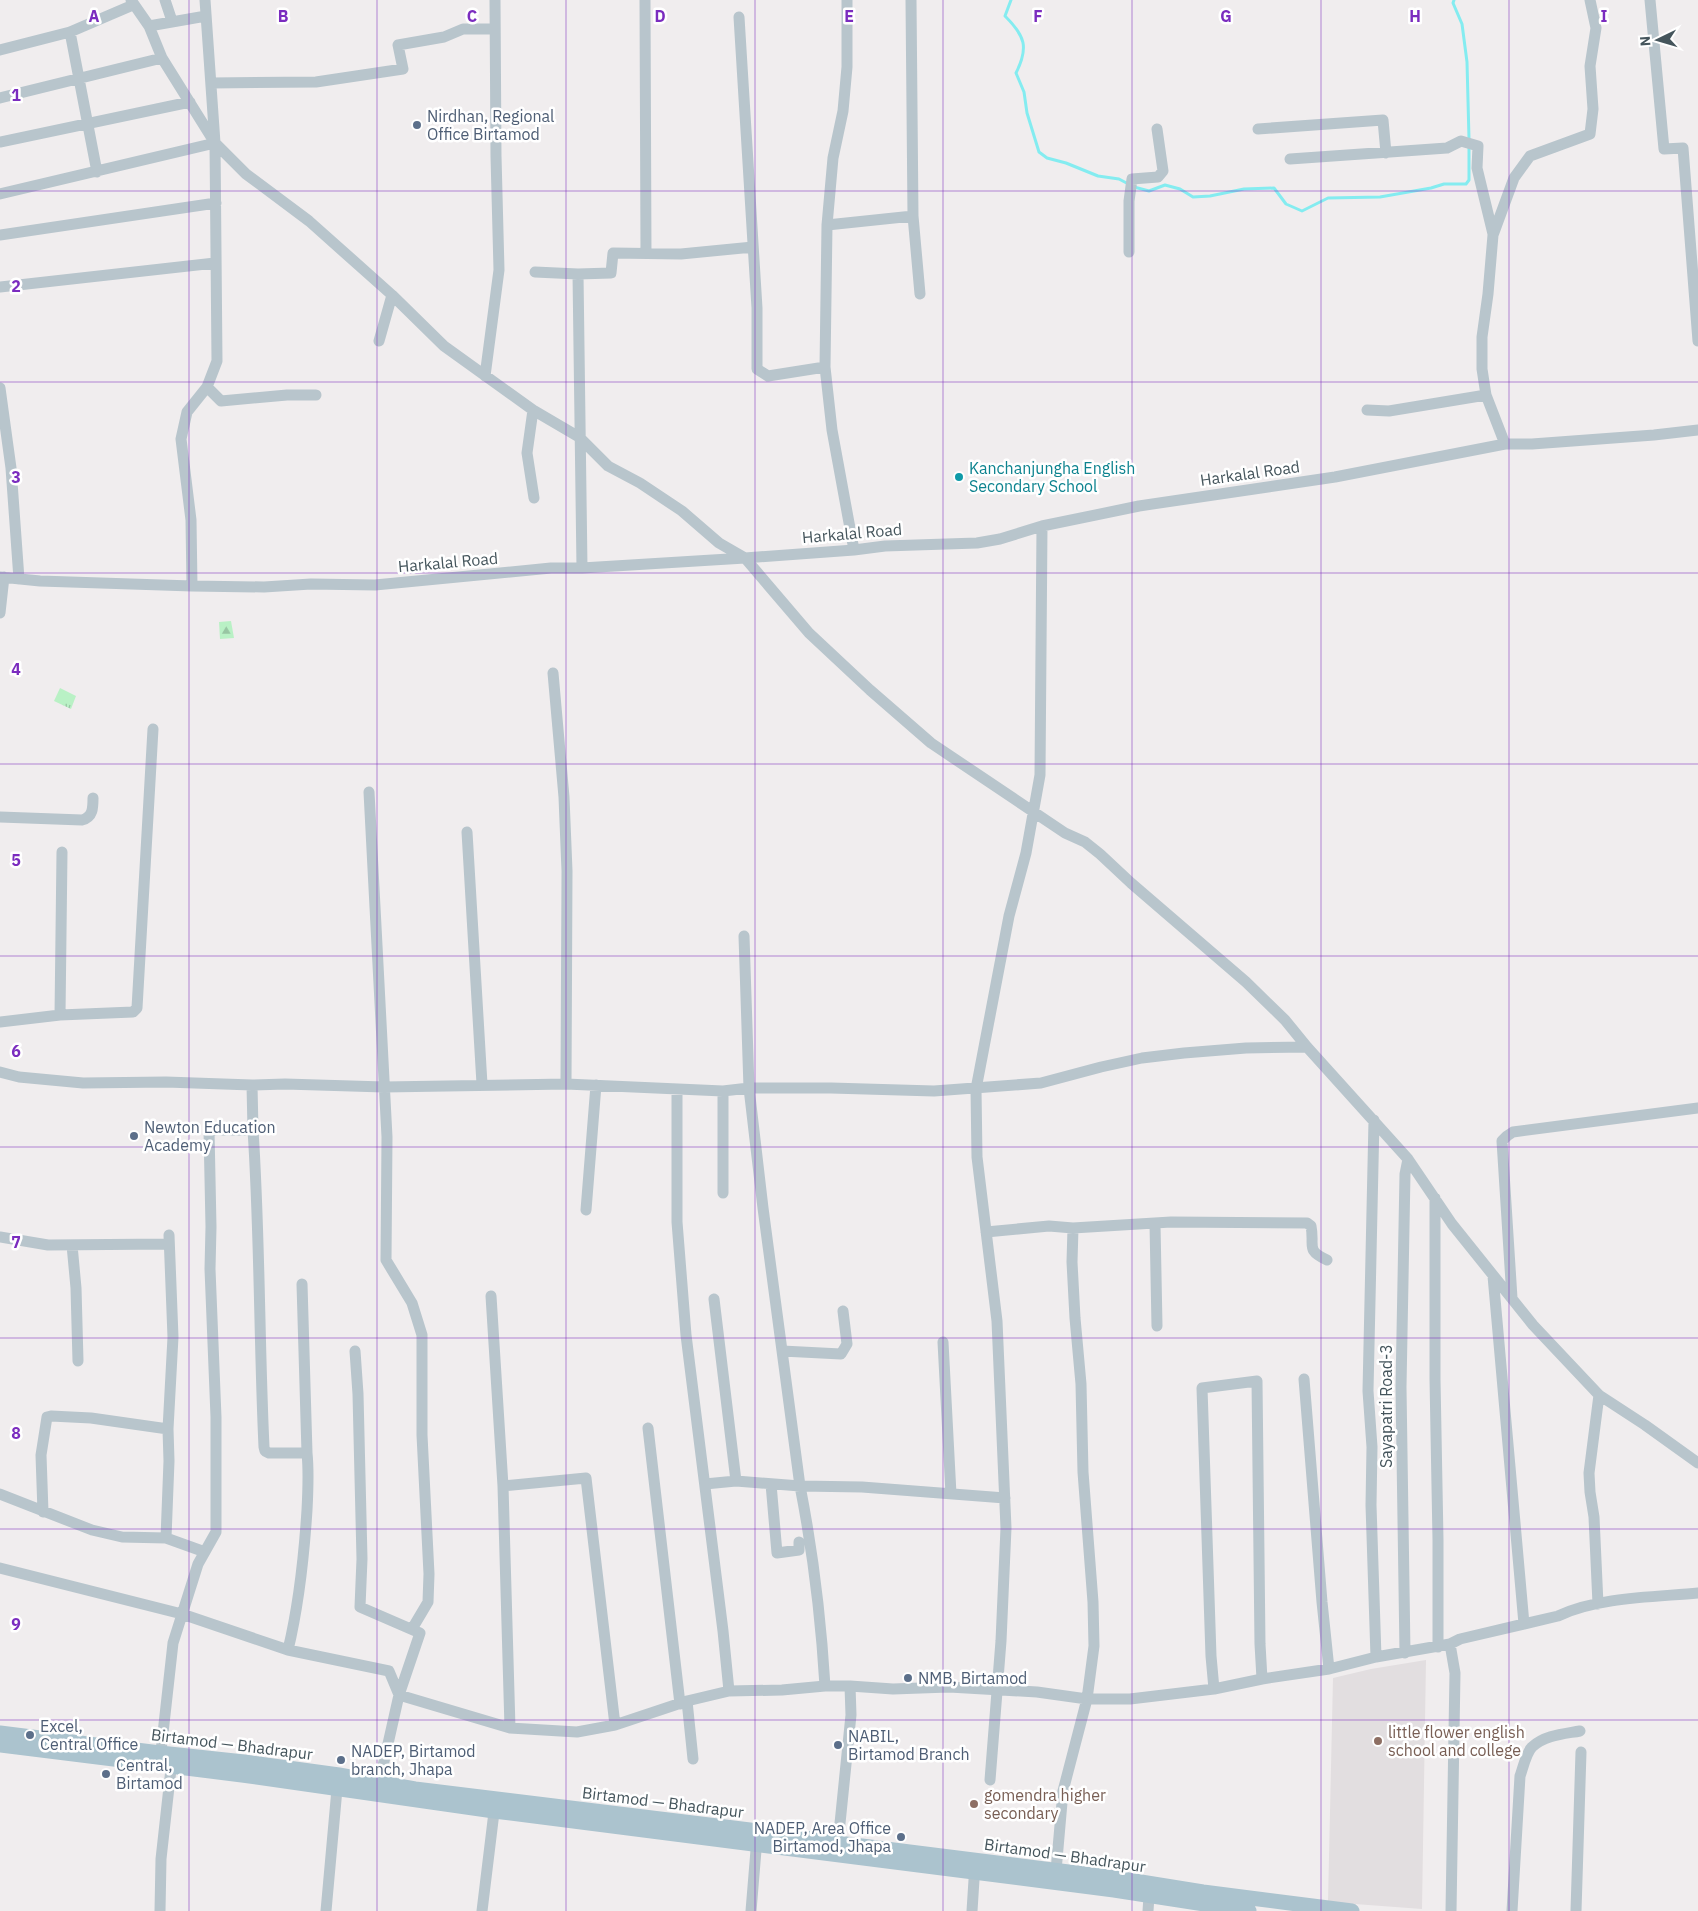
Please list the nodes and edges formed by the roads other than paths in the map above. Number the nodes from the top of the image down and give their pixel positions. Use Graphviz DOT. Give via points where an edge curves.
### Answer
graph roads {
  1 [pos="165,0"];
  2 [pos="206,0"];
  3 [pos="495,0"];
  4 [pos="645,0"];
  5 [pos="847,0"];
  6 [pos="910,0"];
  7 [pos="1590,0"];
  8 [pos="1650,0"];
  9 [pos="132,2"];
  10 [pos="206,16"];
  11 [pos="739,17"];
  12 [pos="172,21"];
  13 [pos="149,26"];
  14 [pos="490,29"];
  15 [pos="70,32"];
  16 [pos="0,50"];
  17 [pos="162,58"];
  18 [pos="79,78"];
  19 [pos="211,83"];
  20 [pos="0,98"];
  21 [pos="190,102"];
  22 [pos="88,124"];
  23 [pos="1157,129"];
  24 [pos="1258,129"];
  25 [pos="0,142"];
  26 [pos="216,143"];
  27 [pos="1386,152"];
  28 [pos="1290,159"];
  29 [pos="96,172"];
  30 [pos="0,194"];
  31 [pos="216,203"];
  32 [pos="913,216"];
  33 [pos="827,225"];
  34 [pos="0,235"];
  35 [pos="1493,235"];
  36 [pos="753,247"];
  37 [pos="1129,252"];
  38 [pos="646,253"];
  39 [pos="215,263"];
  40 [pos="535,272"];
  41 [pos="578,274"];
  42 [pos="0,287"];
  43 [pos="920,294"];
  44 [pos="392,295"];
  45 [pos="379,341"];
  46 [pos="1698,341"];
  47 [pos="825,367"];
  48 [pos="485,376"];
  49 [pos="207,387"];
  50 [pos="0,388"];
  51 [pos="316,395"];
  52 [pos="1486,395"];
  53 [pos="533,410"];
  54 [pos="1367,410"];
  55 [pos="1698,430"];
  56 [pos="580,437"];
  57 [pos="1505,444"];
  58 [pos="5,466"];
  59 [pos="534,498"];
  60 [pos="1042,526"];
  61 [pos="854,550"];
  62 [pos="744,558"];
  63 [pos="582,568"];
  64 [pos="2,577"];
  65 [pos="20,579"];
  66 [pos="192,586"];
  67 [pos="0,613"];
  68 [pos="553,673"];
  69 [pos="152,729"];
  70 [pos="369,792"];
  71 [pos="93,798"];
  72 [pos="1034,812"];
  73 [pos="0,816"];
  74 [pos="467,832"];
  75 [pos="62,852"];
  76 [pos="744,936"];
  77 [pos="60,1015"];
  78 [pos="0,1022"];
  79 [pos="1307,1047"];
  80 [pos="0,1072"];
  81 [pos="482,1084"];
  82 [pos="566,1084"];
  83 [pos="252,1085"];
  84 [pos="596,1086"];
  85 [pos="384,1087"];
  86 [pos="750,1088"];
  87 [pos="677,1089"];
  88 [pos="976,1089"];
  89 [pos="723,1091"];
  90 [pos="1698,1108"];
  91 [pos="1374,1120"];
  92 [pos="253,1130"];
  93 [pos="1408,1159"];
  94 [pos="723,1193"];
  95 [pos="1435,1198"];
  96 [pos="586,1210"];
  97 [pos="1155,1224"];
  98 [pos="1073,1228"];
  99 [pos="986,1232"];
  100 [pos="0,1237"];
  101 [pos="72,1245"];
  102 [pos="1327,1260"];
  103 [pos="1494,1276"];
  104 [pos="302,1284"];
  105 [pos="491,1296"];
  106 [pos="1512,1298"];
  107 [pos="714,1299"];
  108 [pos="843,1311"];
  109 [pos="1157,1326"];
  110 [pos="943,1342"];
  111 [pos="355,1351"];
  112 [pos="782,1351"];
  113 [pos="78,1361"];
  114 [pos="1304,1379"];
  115 [pos="1600,1395"];
  116 [pos="648,1428"];
  117 [pos="168,1429"];
  118 [pos="307,1453"];
  119 [pos="1698,1463"];
  120 [pos="736,1480"];
  121 [pos="706,1484"];
  122 [pos="771,1484"];
  123 [pos="503,1486"];
  124 [pos="800,1486"];
  125 [pos="0,1494"];
  126 [pos="951,1494"];
  127 [pos="1005,1498"];
  128 [pos="43,1512"];
  129 [pos="166,1538"];
  130 [pos="799,1542"];
  131 [pos="205,1552"];
  132 [pos="0,1568"];
  133 [pos="1698,1593"];
  134 [pos="1598,1604"];
  135 [pos="182,1614"];
  136 [pos="1524,1624"];
  137 [pos="412,1629"];
  138 [pos="1444,1645"];
  139 [pos="288,1650"];
  140 [pos="1405,1653"];
  141 [pos="1376,1658"];
  142 [pos="1329,1669"];
  143 [pos="1262,1679"];
  144 [pos="825,1686"];
  145 [pos="850,1686"];
  146 [pos="1214,1689"];
  147 [pos="997,1690"];
  148 [pos="729,1691"];
  149 [pos="399,1695"];
  150 [pos="1088,1699"];
  151 [pos="684,1703"];
  152 [pos="615,1725"];
  153 [pos="510,1728"];
  154 [pos="1580,1731"];
  155 [pos="0,1733"];
  156 [pos="0,1745"];
  157 [pos="1581,1752"];
  158 [pos="693,1759"];
  159 [pos="166,1760"];
  160 [pos="990,1780"];
  161 [pos="337,1788"];
  162 [pos="378,1789"];
  163 [pos="495,1805"];
  164 [pos="758,1837"];
  165 [pos="838,1843"];
  166 [pos="975,1867"];
  167 [pos="1056,1871"];
  168 [pos="1149,1904"];
  169 [pos="1201,1908"];
  170 [pos="160,1911"];
  171 [pos="326,1911"];
  172 [pos="482,1911"];
  173 [pos="751,1911"];
  174 [pos="972,1911"];
  175 [pos="1249,1911"];
  176 [pos="1352,1911"];
  177 [pos="1451,1911"];
  178 [pos="1512,1911"];
  179 [pos="1576,1911"];
  1 -- 12 [label="street"];
  2 -- 10 [label="street"];
  3 -- 48 [label="street" via="499,270"];
  4 -- 38 [label="street"];
  5 -- 33 [label="street" via="848,48 844,93 833,158"];
  6 -- 32 [label="street"];
  7 -- 35 [label="street" via="1596,28 1590,66 1593,109 1590,134 1530,156 1514,178"];
  8 -- 46 [label="street" via="1664,150 1683,148"];
  9 -- 13 [label="street"];
  9 -- 15 [label="street"];
  10 -- 12 [label="street"];
  10 -- 19 [label="street"];
  11 -- 36 [label="street"];
  12 -- 13 [label="street"];
  13 -- 17 [label="street"];
  14 -- 19 [label="street" via="462,29 444,37 398,45 403,69 316,82"];
  15 -- 16 [label="street"];
  15 -- 18 [label="street"];
  17 -- 18 [label="street"];
  17 -- 21 [label="street"];
  18 -- 20 [label="street"];
  18 -- 22 [label="street"];
  19 -- 26 [label="street"];
  21 -- 22 [label="street"];
  21 -- 26 [label="street"];
  22 -- 25 [label="street"];
  22 -- 29 [label="street"];
  23 -- 37 [label="street" via="1163,171 1158,177 1132,179"];
  24 -- 27 [label="street" via="1383,120"];
  26 -- 29 [label="street"];
  26 -- 31 [label="street"];
  26 -- 44 [label="street" via="246,174 309,221"];
  27 -- 28 [label="street"];
  27 -- 35 [label="street" via="1447,148 1461,141 1478,146 1477,168"];
  29 -- 30 [label="street"];
  31 -- 34 [label="street"];
  31 -- 39 [label="street"];
  32 -- 33 [label="street"];
  32 -- 43 [label="street"];
  33 -- 47 [label="street"];
  35 -- 52 [label="street" via="1482,337"];
  36 -- 38 [label="street" via="681,254"];
  36 -- 47 [label="street" via="757,369 768,376"];
  38 -- 41 [label="street" via="613,252 611,273"];
  39 -- 42 [label="street"];
  39 -- 49 [label="street" via="217,362"];
  40 -- 41 [label="street"];
  41 -- 56 [label="street"];
  44 -- 45 [label="street"];
  44 -- 48 [label="street" via="444,346"];
  47 -- 61 [label="street" via="832,430"];
  48 -- 53 [label="street"];
  49 -- 51 [label="street" via="221,401"];
  49 -- 66 [label="street" via="186,412 181,439 191,520"];
  50 -- 58 [label="street"];
  52 -- 54 [label="street" via="1389,411"];
  52 -- 57 [label="street"];
  53 -- 56 [label="street"];
  53 -- 59 [label="street" via="527,454"];
  55 -- 57 [label="street, Harkalal Road"];
  56 -- 62 [label="street" via="608,466 682,510 719,543"];
  56 -- 63 [label="street"];
  57 -- 60 [label="street, Harkalal Road" via="1335,477 1139,506"];
  58 -- 65 [label="street"];
  60 -- 61 [label="street, Harkalal Road" via="977,543"];
  60 -- 72 [label="street" via="1040,775"];
  61 -- 62 [label="street, Harkalal Road"];
  62 -- 63 [label="street, Harkalal Road"];
  62 -- 72 [label="street" via="810,633 920,734"];
  63 -- 66 [label="street, Harkalal Road" via="551,568 375,586"];
  64 -- 65 [label="street, Harkalal Road"];
  64 -- 67 [label="street"];
  65 -- 66 [label="street, Harkalal Road"];
  68 -- 82 [label="street" via="567,871"];
  69 -- 77 [label="street" via="137,1008 133,1012"];
  70 -- 85 [label="street"];
  71 -- 73 [label="street" via="92,813 82,820"];
  72 -- 79 [label="street" via="1100,854 1246,982 1286,1020"];
  72 -- 88 [label="street" via="1008,916"];
  74 -- 81 [label="street"];
  75 -- 77 [label="street"];
  76 -- 86 [label="street"];
  77 -- 78 [label="street"];
  79 -- 88 [label="street" via="1246,1048 1142,1058 1041,1084"];
  79 -- 91 [label="street"];
  80 -- 83 [label="street" via="83,1083"];
  81 -- 82 [label="street"];
  81 -- 85 [label="street"];
  82 -- 84 [label="street"];
  83 -- 85 [label="street"];
  83 -- 92 [label="street"];
  84 -- 87 [label="street"];
  84 -- 96 [label="street"];
  85 -- 137 [label="street" via="386,1260 412,1303 422,1335 424,1500 429,1574 428,1602"];
  86 -- 88 [label="street"];
  86 -- 89 [label="street"];
  86 -- 112 [label="street"];
  87 -- 89 [label="street"];
  87 -- 121 [label="street" via="677,1222 686,1335"];
  88 -- 99 [label="street" via="977,1157"];
  89 -- 94 [label="street"];
  90 -- 106 [label="street" via="1513,1132 1502,1141"];
  91 -- 93 [label="street"];
  91 -- 141 [label="street" via="1368,1391"];
  92 -- 118 [label="street" via="264,1447 269,1453"];
  92 -- 131 [label="street" via="215,1129 210,1130 209,1135 210,1305 217,1473 216,1532"];
  93 -- 95 [label="street"];
  93 -- 140 [label="street, Sayapatri Road-3" via="1405,1174 1401,1386"];
  95 -- 103 [label="street"];
  95 -- 138 [label="street" via="1434,1379"];
  97 -- 98 [label="street"];
  97 -- 102 [label="street" via="1307,1223 1311,1226 1314,1254"];
  97 -- 109 [label="street"];
  98 -- 99 [label="street" via="1050,1226"];
  98 -- 150 [label="street" via="1083,1472 1094,1602 1094,1646"];
  99 -- 127 [label="street" via="997,1329"];
  100 -- 101 [label="street" via="48,1245"];
  101 -- 113 [label="street"];
  101 -- 117 [label="street" via="169,1239 173,1337"];
  103 -- 106 [label="street"];
  103 -- 136 [label="street"];
  104 -- 118 [label="street"];
  105 -- 123 [label="street"];
  106 -- 115 [label="street" via="1533,1325"];
  107 -- 120 [label="street"];
  108 -- 112 [label="street" via="846,1344 841,1354"];
  110 -- 126 [label="street"];
  111 -- 137 [label="street" via="362,1559 360,1607"];
  112 -- 124 [label="street"];
  114 -- 142 [label="street"];
  115 -- 119 [label="street"];
  115 -- 134 [label="street" via="1589,1473"];
  116 -- 151 [label="street"];
  117 -- 128 [label="street" via="91,1418 47,1417 41,1455"];
  117 -- 129 [label="street"];
  118 -- 139 [label="street" via="305,1547"];
  120 -- 121 [label="street"];
  120 -- 122 [label="street"];
  121 -- 148 [label="street"];
  122 -- 124 [label="street"];
  122 -- 130 [label="street" via="777,1553 799,1550"];
  123 -- 152 [label="street" via="586,1478"];
  123 -- 153 [label="street"];
  124 -- 126 [label="street"];
  124 -- 144 [label="street" via="808,1526"];
  125 -- 128 [label="street"];
  126 -- 127 [label="street"];
  127 -- 147 [label="street"];
  128 -- 129 [label="street" via="122,1537"];
  129 -- 131 [label="street"];
  131 -- 135 [label="street"];
  132 -- 135 [label="street"];
  133 -- 134 [label="street"];
  134 -- 136 [label="street"];
  135 -- 139 [label="street"];
  135 -- 159 [label="street" via="173,1643"];
  136 -- 138 [label="street"];
  137 -- 149 [label="street" via="420,1633"];
  138 -- 140 [label="street"];
  138 -- 177 [label="street" via="1455,1672"];
  139 -- 149 [label="street" via="389,1671"];
  140 -- 141 [label="street"];
  141 -- 142 [label="street"];
  142 -- 143 [label="street"];
  143 -- 146 [label="street"];
  143 -- 146 [label="street" via="1257,1380 1202,1388"];
  144 -- 145 [label="street"];
  144 -- 148 [label="street"];
  145 -- 147 [label="street"];
  145 -- 165 [label="street" via="851,1715"];
  146 -- 150 [label="street" via="1130,1699"];
  147 -- 150 [label="street"];
  147 -- 160 [label="street"];
  148 -- 151 [label="street"];
  149 -- 153 [label="street"];
  149 -- 162 [label="street"];
  150 -- 167 [label="street" via="1062,1791"];
  151 -- 152 [label="street"];
  151 -- 158 [label="street"];
  152 -- 153 [label="street" via="577,1732"];
  154 -- 178 [label="street" via="1552,1736 1531,1748 1520,1776"];
  155 -- 159 [label="main road, Birtamod — Bhadrapur"];
  156 -- 159 [label="main road, Birtamod — Bhadrapur"];
  157 -- 179 [label="street"];
  159 -- 161 [label="main road, Birtamod — Bhadrapur"];
  159 -- 162 [label="main road, Birtamod — Bhadrapur" via="339,1775"];
  159 -- 170 [label="street"];
  161 -- 162 [label="main road, Birtamod — Bhadrapur"];
  161 -- 171 [label="street"];
  162 -- 163 [label="main road, Birtamod — Bhadrapur"];
  163 -- 164 [label="main road, Birtamod — Bhadrapur"];
  163 -- 172 [label="street"];
  164 -- 165 [label="main road, Birtamod — Bhadrapur"];
  164 -- 166 [label="main road, Birtamod — Bhadrapur"];
  164 -- 173 [label="street"];
  165 -- 166 [label="main road, Birtamod — Bhadrapur"];
  166 -- 167 [label="main road, Birtamod — Bhadrapur"];
  166 -- 168 [label="main road, Birtamod — Bhadrapur"];
  166 -- 174 [label="street"];
  167 -- 176 [label="main road, Birtamod — Bhadrapur"];
  168 -- 169 [label="main road, Birtamod — Bhadrapur"];
  169 -- 175 [label="main road, Birtamod — Bhadrapur"];
}
